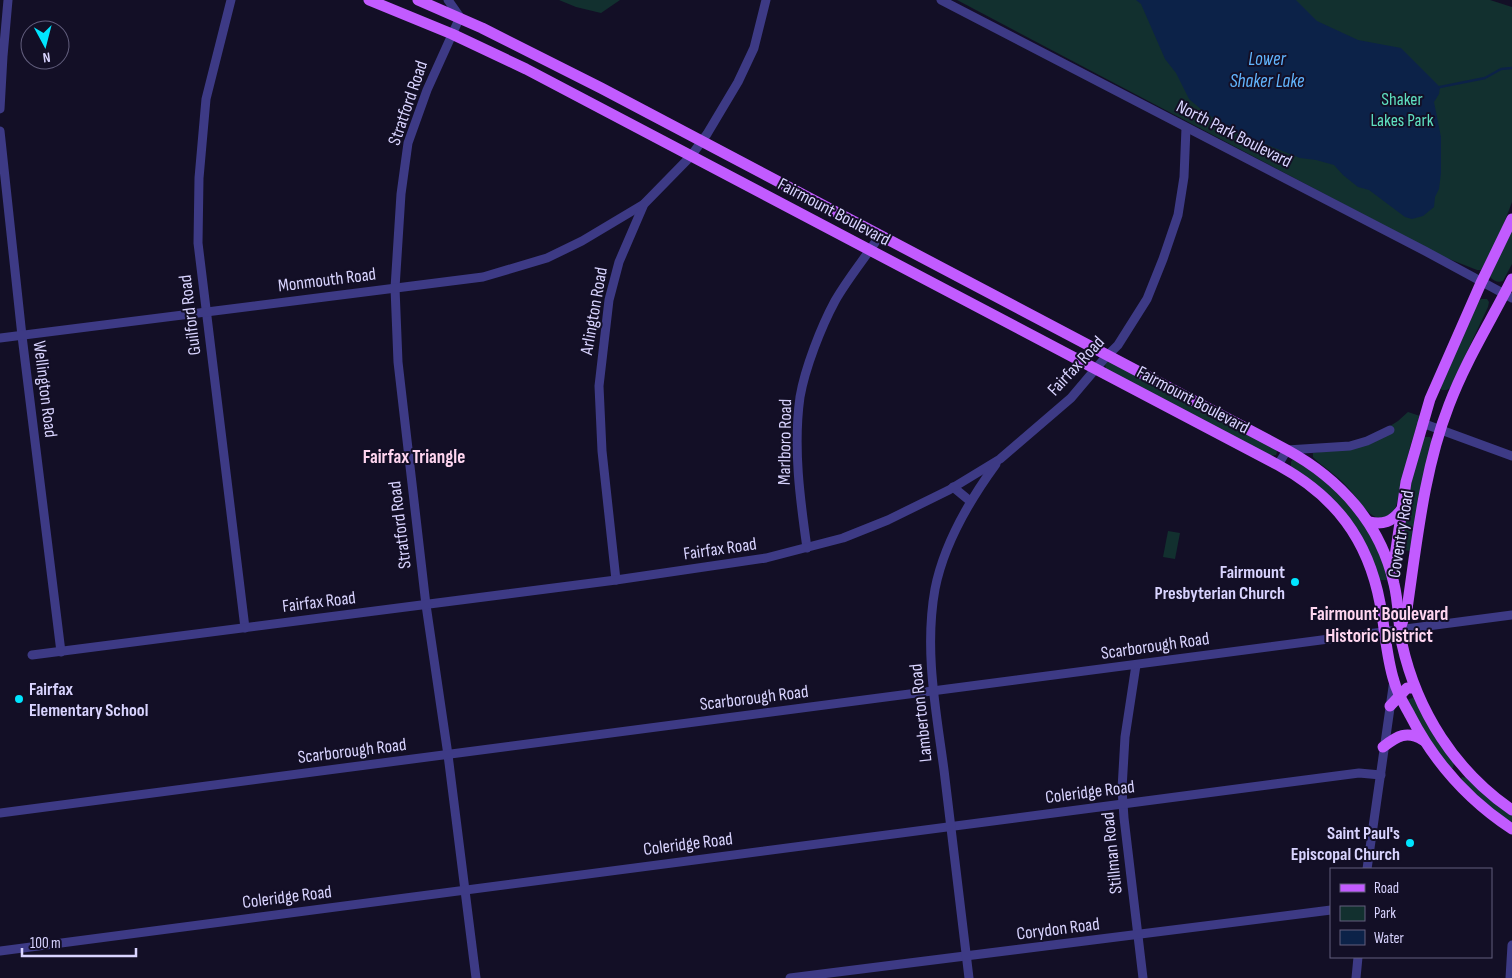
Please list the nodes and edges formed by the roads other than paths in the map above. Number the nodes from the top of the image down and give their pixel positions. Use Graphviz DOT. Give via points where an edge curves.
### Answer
graph roads {
  1 [pos="8,0"];
  2 [pos="231,0"];
  3 [pos="369,0"];
  4 [pos="418,0"];
  5 [pos="448,0"];
  6 [pos="766,0"];
  7 [pos="941,0"];
  8 [pos="460,17"];
  9 [pos="452,34"];
  10 [pos="0,109"];
  11 [pos="1186,128"];
  12 [pos="0,130"];
  13 [pos="702,142"];
  14 [pos="691,156"];
  15 [pos="644,204"];
  16 [pos="1512,219"];
  17 [pos="880,236"];
  18 [pos="870,251"];
  19 [pos="1512,279"];
  20 [pos="1481,283"];
  21 [pos="395,288"];
  22 [pos="1508,296"];
  23 [pos="206,311"];
  24 [pos="22,336"];
  25 [pos="0,338"];
  26 [pos="1108,355"];
  27 [pos="1096,369"];
  28 [pos="1422,423"];
  29 [pos="1390,430"];
  30 [pos="1441,430"];
  31 [pos="1288,450"];
  32 [pos="1512,456"];
  33 [pos="1000,459"];
  34 [pos="1278,465"];
  35 [pos="953,487"];
  36 [pos="970,501"];
  37 [pos="1401,510"];
  38 [pos="1369,522"];
  39 [pos="807,548"];
  40 [pos="1392,575"];
  41 [pos="616,580"];
  42 [pos="426,605"];
  43 [pos="1512,615"];
  44 [pos="245,628"];
  45 [pos="1400,630"];
  46 [pos="1385,632"];
  47 [pos="61,652"];
  48 [pos="32,655"];
  49 [pos="1136,665"];
  50 [pos="1394,680"];
  51 [pos="1415,688"];
  52 [pos="934,691"];
  53 [pos="1399,694"];
  54 [pos="1390,706"];
  55 [pos="1423,740"];
  56 [pos="1383,747"];
  57 [pos="448,755"];
  58 [pos="1462,767"];
  59 [pos="1380,775"];
  60 [pos="1450,777"];
  61 [pos="1123,805"];
  62 [pos="1512,810"];
  63 [pos="0,813"];
  64 [pos="951,826"];
  65 [pos="1512,829"];
  66 [pos="1367,868"];
  67 [pos="466,890"];
  68 [pos="1330,910"];
  69 [pos="1138,935"];
  70 [pos="1512,946"];
  71 [pos="0,951"];
  72 [pos="967,957"];
  73 [pos="1358,958"];
  74 [pos="805,977"];
  75 [pos="476,978"];
  76 [pos="790,978"];
  77 [pos="970,978"];
  78 [pos="1143,978"];
  79 [pos="1356,978"];
  80 [pos="1510,978"];
  1 -- 10 [label="street"];
  2 -- 23 [label="street, Guilford Road" via="206,99 202,134 198,243"];
  3 -- 9 [label="main road, Fairmount Boulevard"];
  4 -- 8 [label="main road, Fairmount Boulevard"];
  5 -- 8 [label="street"];
  6 -- 13 [label="street, Arlington Road" via="754,48"];
  7 -- 11 [label="street, North Park Boulevard"];
  8 -- 9 [label="street, Stratford Road"];
  8 -- 13 [label="main road, Fairmount Boulevard"];
  9 -- 14 [label="main road, Fairmount Boulevard"];
  9 -- 21 [label="street, Stratford Road" via="408,142"];
  11 -- 20 [label="street, North Park Boulevard" via="1418,247"];
  11 -- 26 [label="street, Fairfax Road" via="1178,215 1163,259 1147,299"];
  12 -- 24 [label="street, Wellington Road"];
  13 -- 14 [label="street, Arlington Road"];
  13 -- 17 [label="main road, Fairmount Boulevard"];
  14 -- 15 [label="street, Arlington Road"];
  14 -- 18 [label="main road, Fairmount Boulevard"];
  15 -- 21 [label="street, Monmouth Road" via="547,258 483,277"];
  15 -- 41 [label="street, Arlington Road" via="619,262 609,300 599,386 602,451"];
  16 -- 20 [label="main road, Coventry Road"];
  17 -- 18 [label="street, Marlboro Road"];
  17 -- 26 [label="main road, Fairmount Boulevard"];
  18 -- 27 [label="main road, Fairmount Boulevard"];
  18 -- 39 [label="street, Marlboro Road" via="835,300 815,345 800,396 797,442 800,502"];
  19 -- 22 [label="main road, Coventry Road"];
  20 -- 22 [label="street, North Park Boulevard"];
  20 -- 28 [label="main road, Coventry Road" via="1438,376"];
  21 -- 23 [label="street, Monmouth Road"];
  21 -- 42 [label="street, Stratford Road" via="398,362"];
  22 -- 30 [label="main road, Coventry Road" via="1472,353"];
  23 -- 24 [label="street, Monmouth Road"];
  23 -- 44 [label="street, Guilford Road"];
  24 -- 25 [label="street, Monmouth Road"];
  24 -- 47 [label="street, Wellington Road"];
  26 -- 27 [label="street, Fairfax Road"];
  26 -- 31 [label="main road, Fairmount Boulevard"];
  27 -- 33 [label="street, Fairfax Road" via="1070,398"];
  27 -- 34 [label="main road, Fairmount Boulevard"];
  28 -- 30 [label="street"];
  28 -- 37 [label="main road, Coventry Road"];
  29 -- 31 [label="street" via="1350,446"];
  30 -- 32 [label="street"];
  30 -- 45 [label="main road, Coventry Road" via="1426,490 1407,609"];
  31 -- 34 [label="street"];
  31 -- 38 [label="main road, Fairmount Boulevard" via="1331,478"];
  33 -- 35 [label="street, Fairfax Road"];
  33 -- 36 [label="street, Lamberton Road"];
  34 -- 46 [label="main road, Fairmount Boulevard" via="1320,493 1354,533 1373,574"];
  35 -- 36 [label="street"];
  35 -- 39 [label="street, Fairfax Road" via="888,520"];
  36 -- 52 [label="street, Lamberton Road" via="942,562 936,588 930,635"];
  37 -- 38 [label="main road" via="1388,522"];
  37 -- 40 [label="main road, Coventry Road"];
  38 -- 40 [label="main road, Fairmount Boulevard"];
  39 -- 41 [label="street, Fairfax Road" via="766,558"];
  40 -- 45 [label="main road, Fairmount Boulevard"];
  40 -- 46 [label="main road, Coventry Road"];
  41 -- 42 [label="street, Fairfax Road"];
  42 -- 44 [label="street, Fairfax Road"];
  42 -- 57 [label="street, Stratford Road"];
  43 -- 45 [label="street, Scarborough Road"];
  44 -- 47 [label="street, Fairfax Road"];
  45 -- 46 [label="street, Scarborough Road"];
  45 -- 50 [label="main road, Coventry Road"];
  45 -- 51 [label="main road, Fairmount Boulevard"];
  46 -- 49 [label="street, Scarborough Road"];
  46 -- 50 [label="main road, Fairmount Boulevard"];
  47 -- 48 [label="street, Fairfax Road"];
  49 -- 52 [label="street, Scarborough Road"];
  49 -- 61 [label="street, Stillman Road" via="1124,746"];
  50 -- 53 [label="main road, Fairmount Boulevard"];
  50 -- 54 [label="street, Coventry Road"];
  51 -- 53 [label="main road" via="1407,688"];
  51 -- 58 [label="main road, Fairmount Boulevard" via="1435,729"];
  52 -- 57 [label="street, Scarborough Road"];
  52 -- 64 [label="street, Lamberton Road"];
  53 -- 54 [label="main road"];
  53 -- 55 [label="main road, Fairmount Boulevard"];
  54 -- 56 [label="street, Coventry Road"];
  55 -- 56 [label="main road" via="1404,734"];
  55 -- 60 [label="main road, Fairmount Boulevard"];
  56 -- 59 [label="street, Coventry Road"];
  57 -- 63 [label="street, Scarborough Road"];
  57 -- 67 [label="street, Stratford Road"];
  58 -- 60 [label="main road"];
  58 -- 62 [label="main road, Fairmount Boulevard"];
  59 -- 61 [label="street, Coleridge Road" via="1359,773"];
  59 -- 66 [label="street, Coventry Road"];
  60 -- 65 [label="main road, Fairmount Boulevard" via="1478,804"];
  61 -- 64 [label="street, Coleridge Road"];
  61 -- 69 [label="street, Stillman Road"];
  64 -- 67 [label="street, Coleridge Road"];
  64 -- 72 [label="street, Lamberton Road"];
  67 -- 71 [label="street, Coleridge Road"];
  67 -- 75 [label="street, Stratford Road"];
  68 -- 69 [label="street, Corydon Road"];
  69 -- 72 [label="street, Corydon Road"];
  69 -- 78 [label="street, Stillman Road"];
  70 -- 80 [label="street"];
  72 -- 74 [label="street, Corydon Road"];
  72 -- 77 [label="street, Lamberton Road"];
  73 -- 79 [label="street"];
  74 -- 76 [label="street, Corydon Road"];
}
